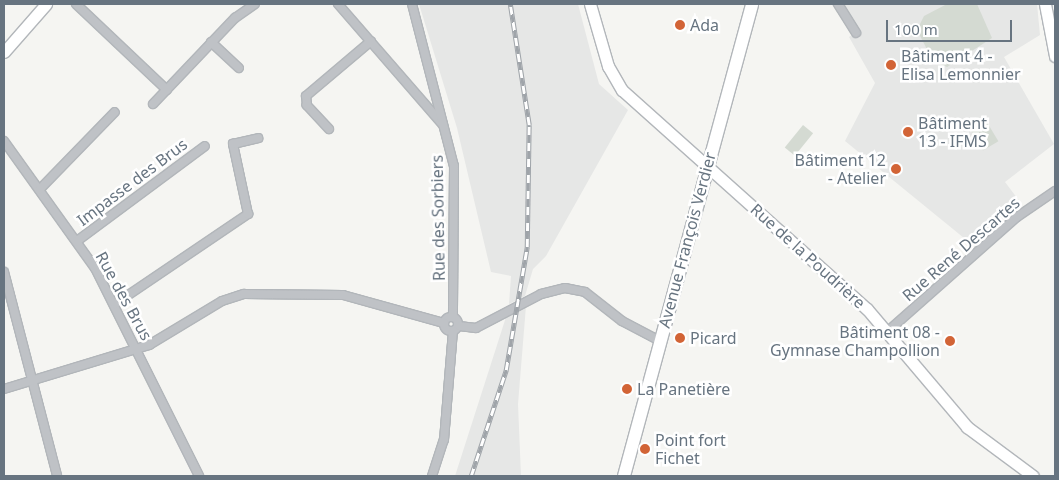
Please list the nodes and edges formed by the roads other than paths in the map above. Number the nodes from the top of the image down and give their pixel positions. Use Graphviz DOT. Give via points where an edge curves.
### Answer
graph roads {
  1 [pos="46,4"];
  2 [pos="76,4"];
  3 [pos="235,4"];
  4 [pos="255,4"];
  5 [pos="338,4"];
  6 [pos="412,4"];
  7 [pos="590,4"];
  8 [pos="752,4"];
  9 [pos="838,4"];
  10 [pos="1045,4"];
  11 [pos="241,11"];
  12 [pos="856,33"];
  13 [pos="371,41"];
  14 [pos="211,42"];
  15 [pos="4,52"];
  16 [pos="1055,56"];
  17 [pos="240,68"];
  18 [pos="167,90"];
  19 [pos="437,92"];
  20 [pos="421,98"];
  21 [pos="153,104"];
  22 [pos="115,112"];
  23 [pos="444,126"];
  24 [pos="328,129"];
  25 [pos="258,138"];
  26 [pos="4,141"];
  27 [pos="205,146"];
  28 [pos="708,165"];
  29 [pos="40,189"];
  30 [pos="1055,191"];
  31 [pos="77,240"];
  32 [pos="4,272"];
  33 [pos="116,304"];
  34 [pos="452,317"];
  35 [pos="444,323"];
  36 [pos="456,328"];
  37 [pos="888,331"];
  38 [pos="660,341"];
  39 [pos="139,349"];
  40 [pos="32,381"];
  41 [pos="4,389"];
  42 [pos="57,476"];
  43 [pos="199,476"];
  44 [pos="432,476"];
  45 [pos="624,476"];
  46 [pos="1033,476"];
  1 -- 15 [label="street"];
  2 -- 18 [label="street"];
  3 -- 11 [label="street"];
  4 -- 11 [label="street"];
  5 -- 13 [label="street"];
  6 -- 19 [label="street, Rue des Sorbiers"];
  7 -- 28 [label="street, Rue de la Poudrière" via="608,66 622,90"];
  8 -- 28 [label="main road, Avenue François Verdier"];
  9 -- 12 [label="street"];
  10 -- 16 [label="street"];
  11 -- 14 [label="street"];
  13 -- 20 [label="street"];
  13 -- 24 [label="street" via="306,96 307,105"];
  14 -- 17 [label="street"];
  14 -- 18 [label="street"];
  18 -- 21 [label="street"];
  19 -- 20 [label="street"];
  19 -- 23 [label="street, Rue des Sorbiers"];
  20 -- 23 [label="street"];
  22 -- 29 [label="street"];
  23 -- 34 [label="street, Rue des Sorbiers" via="454,166"];
  25 -- 33 [label="street" via="233,144 248,214"];
  26 -- 29 [label="street, Rue des Brus"];
  27 -- 31 [label="street, Impasse des Brus"];
  28 -- 37 [label="street, Rue de la Poudrière"];
  28 -- 38 [label="main road, Avenue François Verdier"];
  29 -- 31 [label="street, Rue des Brus"];
  30 -- 37 [label="street, Rue René Descartes" via="1022,213"];
  31 -- 33 [label="street, Rue des Brus"];
  32 -- 40 [label="street"];
  33 -- 39 [label="street, Rue des Brus"];
  34 -- 35 [label="street"];
  34 -- 36 [label="street"];
  35 -- 36 [label="street"];
  35 -- 39 [label="street" via="343,295 249,294 222,301"];
  36 -- 38 [label="street" via="476,328 541,294 565,288 585,292 636,330"];
  36 -- 44 [label="street" via="444,440"];
  37 -- 46 [label="street, Rue de la Poudrière" via="967,427"];
  38 -- 45 [label="main road, Avenue François Verdier"];
  39 -- 40 [label="street"];
  39 -- 43 [label="street, Rue des Brus"];
  40 -- 41 [label="street"];
  40 -- 42 [label="street"];
}
